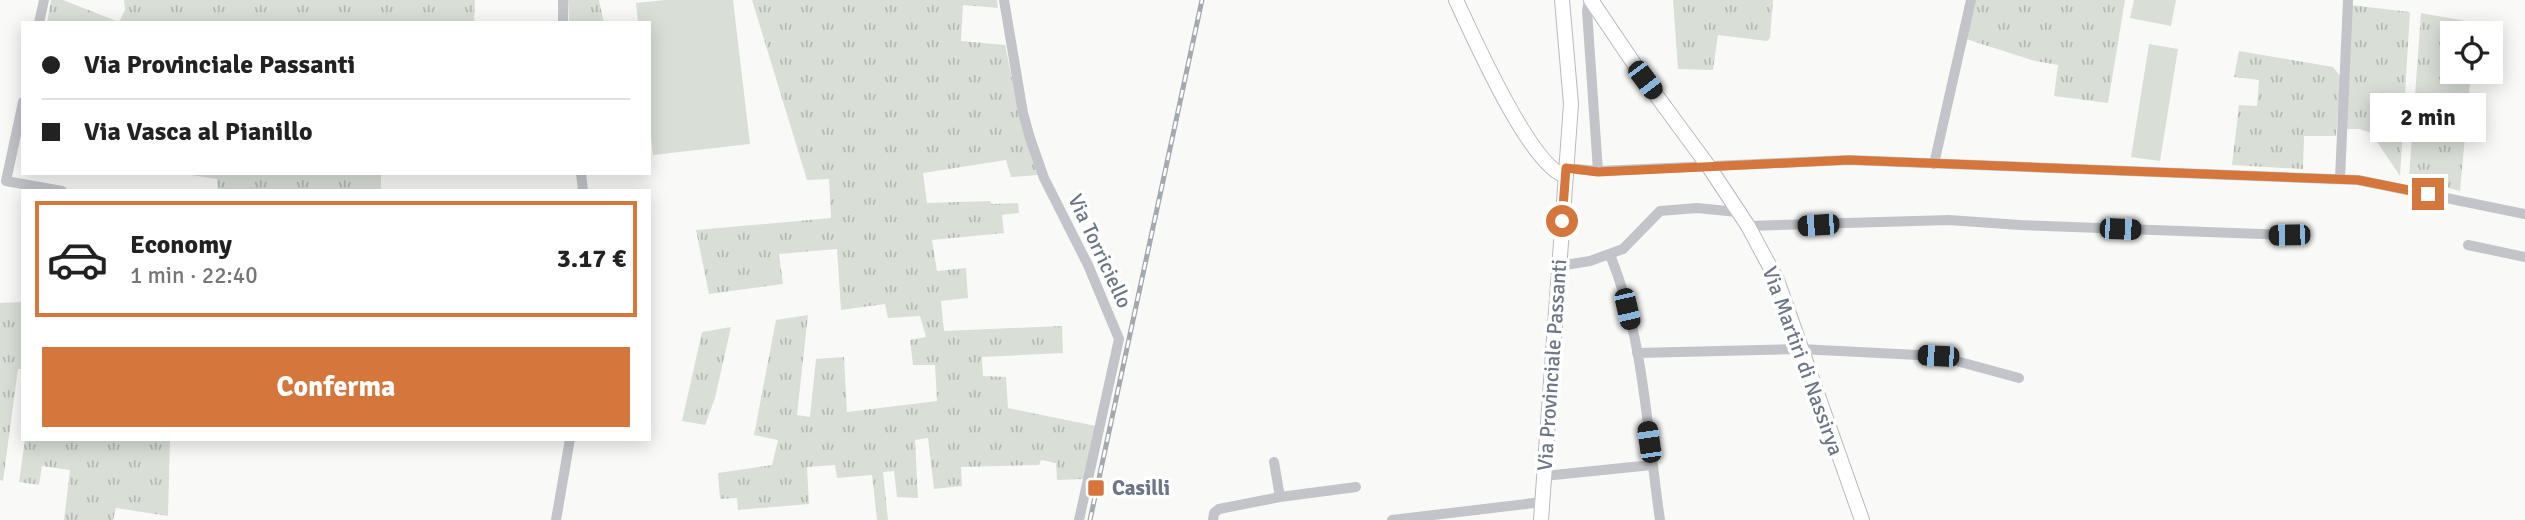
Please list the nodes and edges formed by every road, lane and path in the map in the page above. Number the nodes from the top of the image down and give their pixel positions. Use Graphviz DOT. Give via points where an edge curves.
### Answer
graph roads {
  1 [pos="44,0"];
  2 [pos="563,0"];
  3 [pos="1004,0"];
  4 [pos="1456,0"];
  5 [pos="1562,0"];
  6 [pos="1590,0"];
  7 [pos="1971,0"];
  8 [pos="2348,0"];
  9 [pos="39,21"];
  10 [pos="563,21"];
  11 [pos="21,111"];
  12 [pos="1934,164"];
  13 [pos="1709,167"];
  14 [pos="1566,172"];
  15 [pos="1598,172"];
  16 [pos="2340,179"];
  17 [pos="51,189"];
  18 [pos="1737,212"];
  19 [pos="2525,214"];
  20 [pos="1748,226"];
  21 [pos="2289,235"];
  22 [pos="2468,245"];
  23 [pos="1610,254"];
  24 [pos="2525,257"];
  25 [pos="1559,266"];
  26 [pos="1800,349"];
  27 [pos="1637,353"];
  28 [pos="2019,378"];
  29 [pos="570,441"];
  30 [pos="1274,462"];
  31 [pos="1652,465"];
  32 [pos="1544,476"];
  33 [pos="1356,487"];
  34 [pos="1280,497"];
  35 [pos="1542,502"];
  36 [pos="556,520"];
  37 [pos="1079,520"];
  38 [pos="1213,520"];
  39 [pos="1392,520"];
  40 [pos="1541,520"];
  41 [pos="1660,520"];
  42 [pos="1862,520"];
  1 -- 9 [label="street"];
  2 -- 10 [label="street"];
  3 -- 37 [label="street, Via Torriciello" via="1030,138 1119,339"];
  4 -- 14 [label="street" via="1509,108 1547,165 1559,175"];
  5 -- 14 [label="street, Via Provinciale Passanti" via="1571,104"];
  6 -- 13 [label="street, Via Martiri di Nassirya"];
  6 -- 15 [label="street" via="1587,11"];
  7 -- 12 [label="street"];
  8 -- 16 [label="street"];
  11 -- 17 [label="street" via="6,181"];
  12 -- 13 [label="street" via="1849,160"];
  12 -- 16 [label="street"];
  13 -- 15 [label="street"];
  13 -- 18 [label="street, Via Martiri di Nassirya"];
  14 -- 15 [label="street"];
  14 -- 25 [label="street, Via Provinciale Passanti"];
  16 -- 19 [label="street"];
  18 -- 20 [label="street, Via Martiri di Nassirya"];
  18 -- 23 [label="street" via="1660,211 1630,244"];
  20 -- 21 [label="street" via="1949,220"];
  20 -- 26 [label="street, Via Martiri di Nassirya" via="1777,280"];
  22 -- 24 [label="street"];
  23 -- 25 [label="street"];
  23 -- 27 [label="street" via="1623,287"];
  25 -- 32 [label="street, Via Provinciale Passanti"];
  26 -- 27 [label="street"];
  26 -- 28 [label="street" via="1938,356"];
  26 -- 42 [label="street, Via Martiri di Nassirya"];
  27 -- 31 [label="street"];
  29 -- 36 [label="street"];
  30 -- 34 [label="street"];
  31 -- 32 [label="street"];
  31 -- 41 [label="street"];
  32 -- 35 [label="street, Via Provinciale Passanti"];
  33 -- 34 [label="street"];
  34 -- 38 [label="street" via="1219,509"];
  35 -- 39 [label="street"];
  35 -- 40 [label="street, Via Provinciale Passanti"];
}
